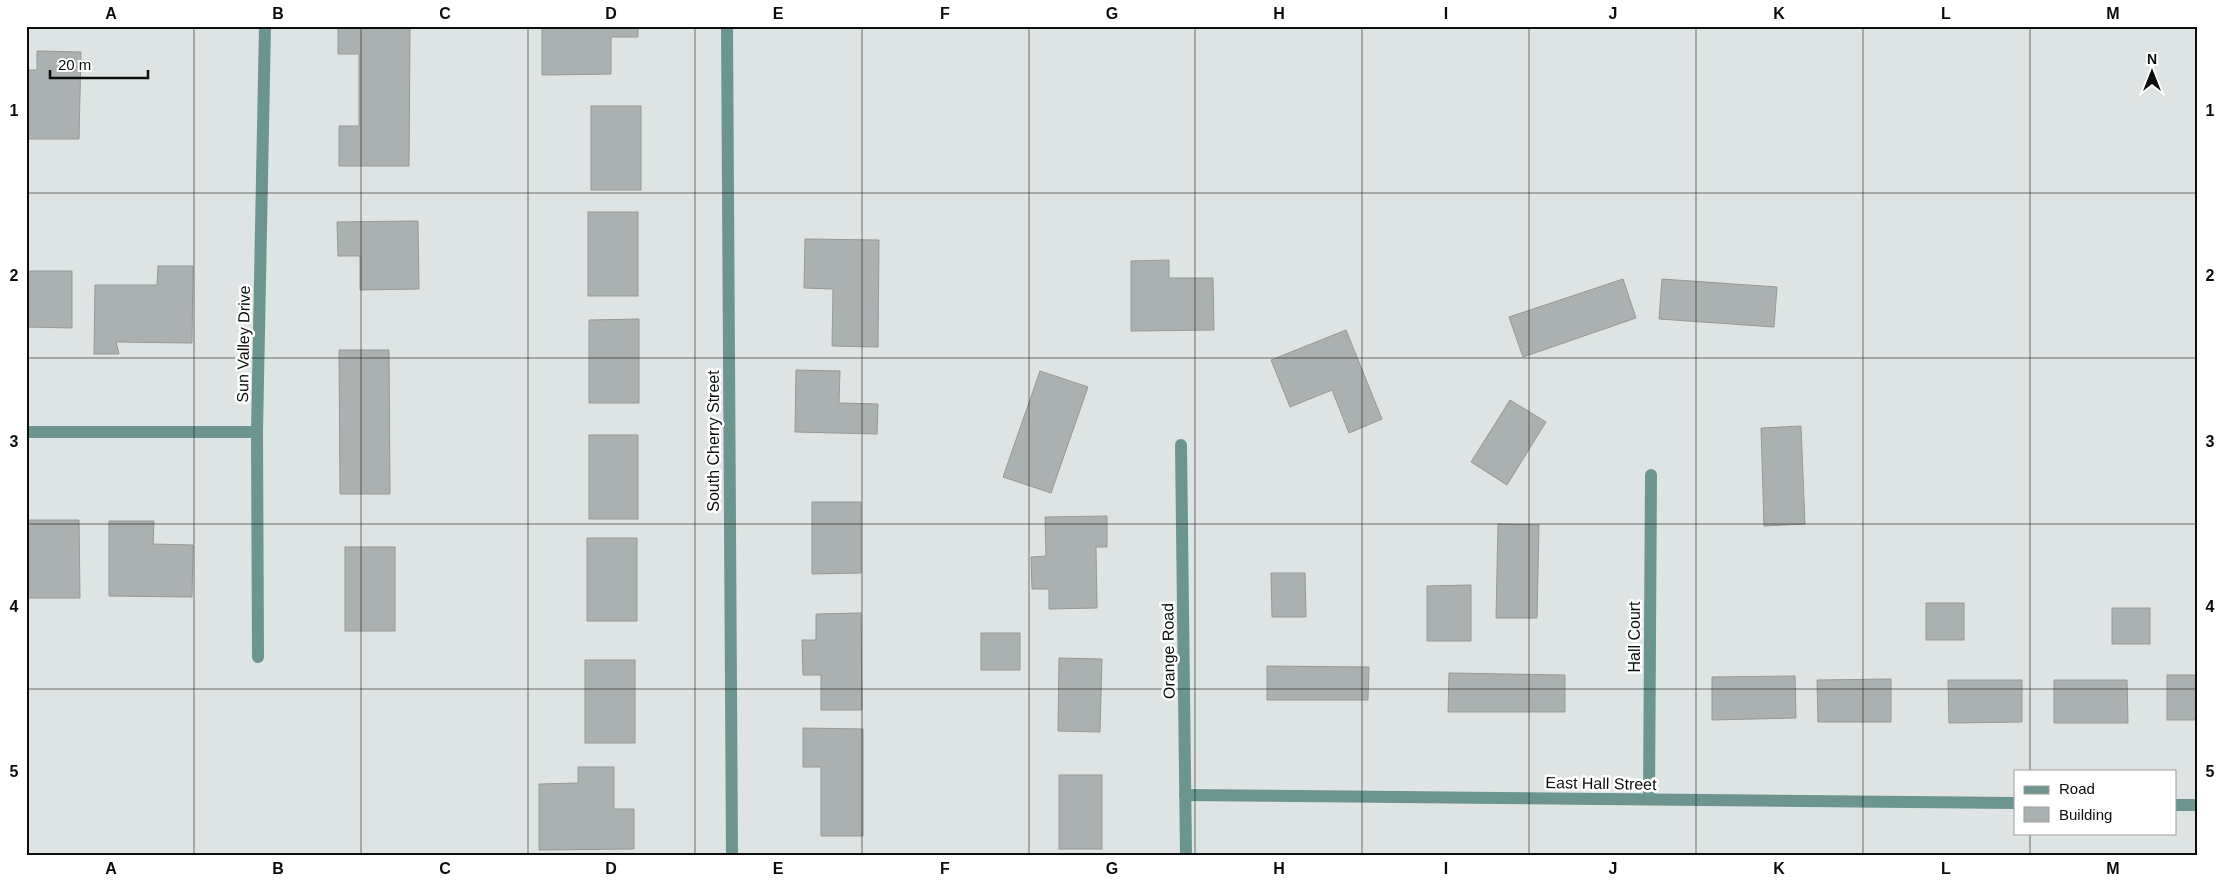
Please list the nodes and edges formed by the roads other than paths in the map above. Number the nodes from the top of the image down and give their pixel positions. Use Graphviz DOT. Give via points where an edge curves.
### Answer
graph roads {
  1 [pos="265,26"];
  2 [pos="727,26"];
  3 [pos="26,432"];
  4 [pos="258,432"];
  5 [pos="1180,445"];
  6 [pos="1651,475"];
  7 [pos="258,657"];
  8 [pos="1186,795"];
  9 [pos="1649,799"];
  10 [pos="2014,803"];
  11 [pos="2176,805"];
  12 [pos="2198,805"];
  13 [pos="732,856"];
  14 [pos="1186,856"];
  1 -- 4 [label="street, Sun Valley Drive"];
  2 -- 13 [label="street, South Cherry Street"];
  3 -- 4 [label="street"];
  4 -- 7 [label="street, Sun Valley Drive"];
  5 -- 8 [label="street, Orange Road"];
  6 -- 9 [label="street, Hall Court"];
  8 -- 9 [label="street, East Hall Street"];
  8 -- 14 [label="street, Orange Road"];
  9 -- 10 [label="street, East Hall Street"];
  11 -- 12 [label="street"];
}
